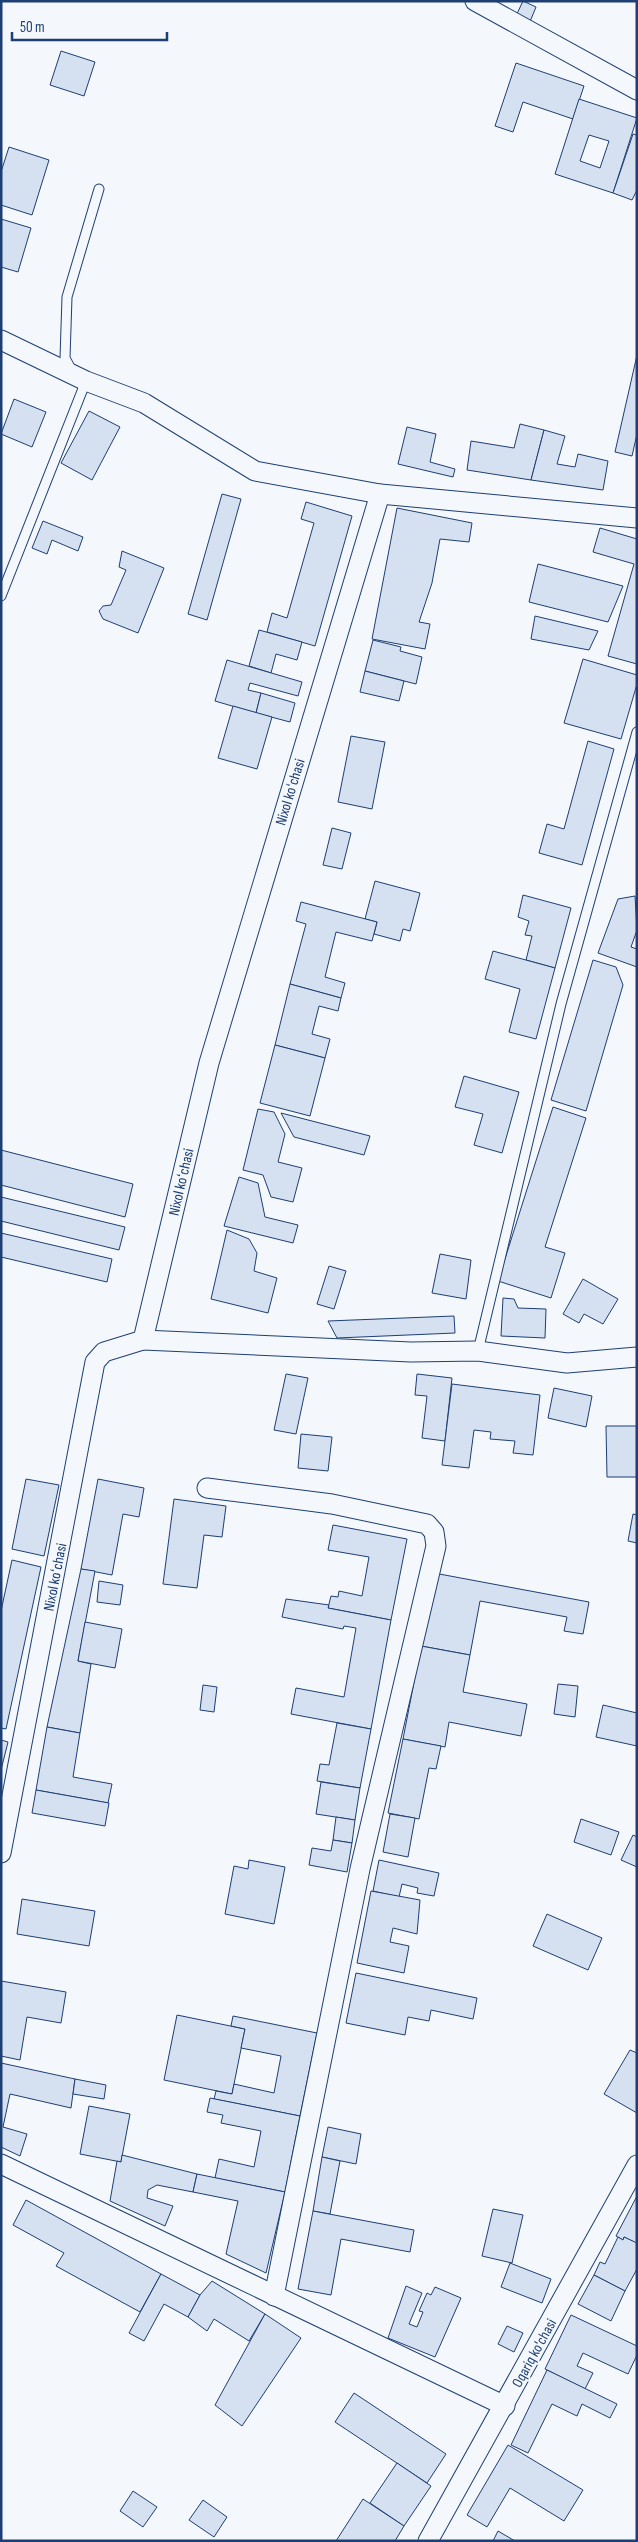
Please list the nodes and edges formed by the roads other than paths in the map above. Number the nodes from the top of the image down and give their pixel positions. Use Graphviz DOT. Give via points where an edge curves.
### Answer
graph roads {
  1 [pos="475,1"];
  2 [pos="637,90"];
  3 [pos="99,190"];
  4 [pos="1,340"];
  5 [pos="81,378"];
  6 [pos="380,494"];
  7 [pos="637,518"];
  8 [pos="1,596"];
  9 [pos="637,732"];
  10 [pos="143,1340"];
  11 [pos="478,1351"];
  12 [pos="637,1357"];
  13 [pos="207,1488"];
  14 [pos="1,1853"];
  15 [pos="1,2164"];
  16 [pos="637,2165"];
  17 [pos="274,2296"];
  18 [pos="505,2406"];
  19 [pos="428,2541"];
  1 -- 2 [label="street"];
  3 -- 5 [label="lane" via="66,297 65,358"];
  4 -- 5 [label="street"];
  5 -- 6 [label="street" via="144,403 255,471"];
  5 -- 8 [label="lane"];
  6 -- 7 [label="street"];
  6 -- 10 [label="street, Nixol koʻchasi" via="209,1063"];
  9 -- 11 [label="lane" via="560,1004"];
  10 -- 11 [label="street" via="411,1352"];
  10 -- 14 [label="street, Nixol koʻchasi" via="104,1352 95,1362"];
  11 -- 12 [label="street" via="567,1363"];
  13 -- 17 [label="street" via="332,1504 427,1524 434,1532 436,1546 360,1868"];
  15 -- 17 [label="street"];
  16 -- 18 [label="street, Oqariq ko'chasi"];
  17 -- 18 [label="street"];
  18 -- 19 [label="street, Oqariq ko'chasi"];
}
